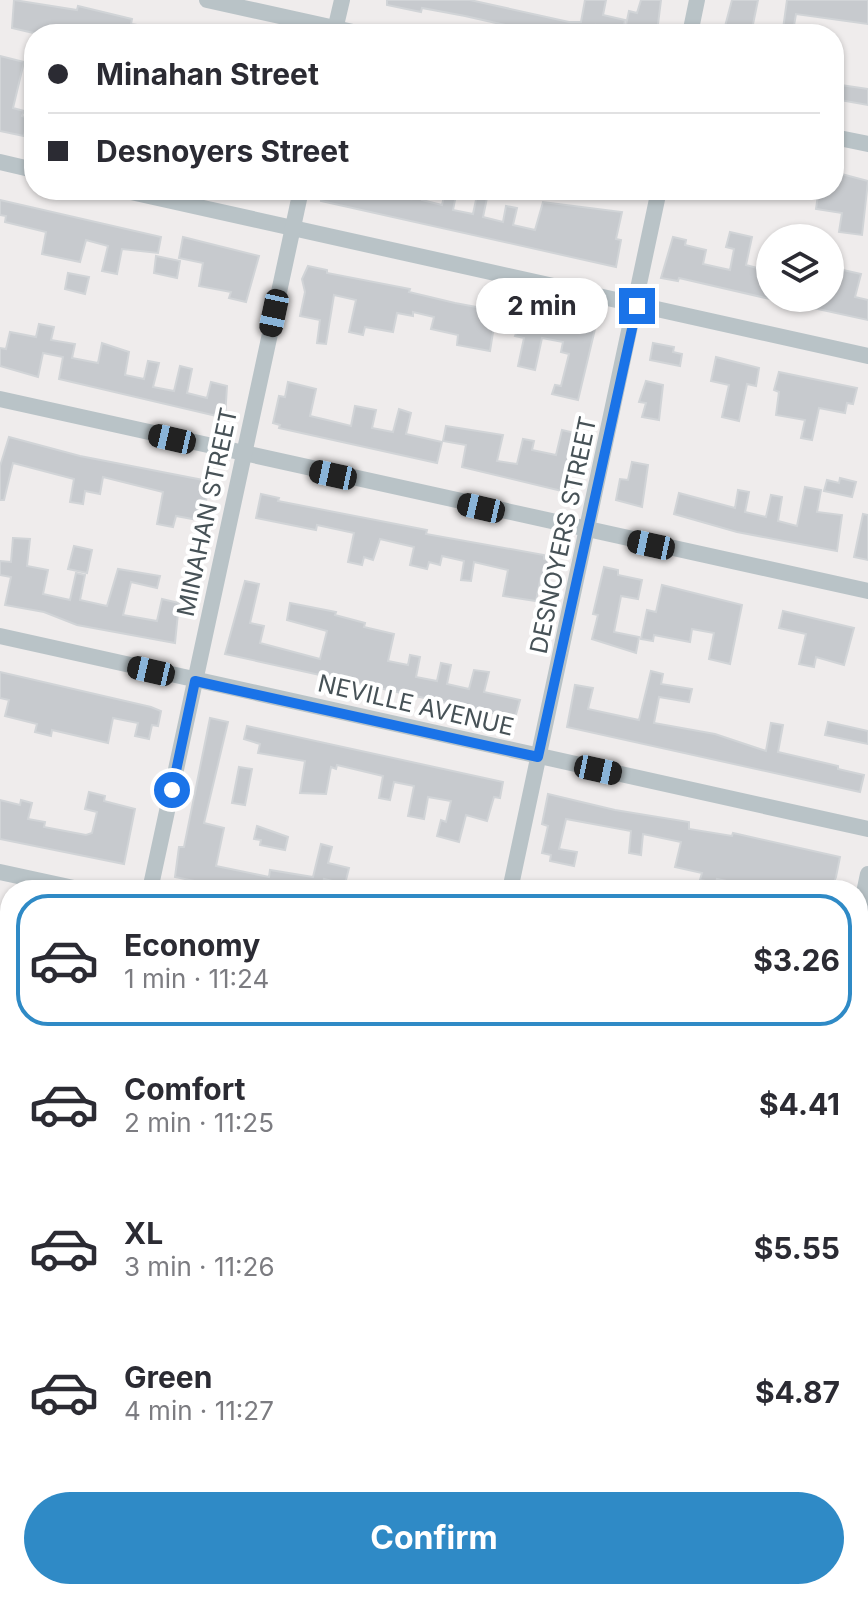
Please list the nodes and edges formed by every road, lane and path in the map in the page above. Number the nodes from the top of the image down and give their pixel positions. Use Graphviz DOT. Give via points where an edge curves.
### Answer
graph roads {
  1 [pos="207,0"];
  2 [pos="342,0"];
  3 [pos="697,0"];
  4 [pos="306,24"];
  5 [pos="337,24"];
  6 [pos="692,24"];
  7 [pos="844,139"];
  8 [pos="868,144"];
  9 [pos="0,162"];
  10 [pos="24,168"];
  11 [pos="166,200"];
  12 [pos="299,200"];
  13 [pos="657,200"];
  14 [pos="292,229"];
  15 [pos="637,306"];
  16 [pos="868,356"];
  17 [pos="0,399"];
  18 [pos="244,455"];
  19 [pos="589,531"];
  20 [pos="868,591"];
  21 [pos="0,636"];
  22 [pos="195,681"];
  23 [pos="538,757"];
  24 [pos="868,829"];
  25 [pos="0,872"];
  26 [pos="37,880"];
  27 [pos="152,880"];
  28 [pos="512,880"];
  1 -- 4 [label="street"];
  2 -- 5 [label="street"];
  3 -- 6 [label="street"];
  7 -- 8 [label="street"];
  9 -- 10 [label="street"];
  11 -- 14 [label="street"];
  12 -- 14 [label="street, MINAHAN STREET"];
  13 -- 15 [label="street, DESNOYERS STREET"];
  14 -- 15 [label="street"];
  14 -- 18 [label="street, MINAHAN STREET"];
  15 -- 16 [label="street"];
  15 -- 19 [label="street, DESNOYERS STREET"];
  17 -- 18 [label="street"];
  18 -- 19 [label="street"];
  18 -- 22 [label="street, MINAHAN STREET"];
  19 -- 20 [label="street"];
  19 -- 23 [label="street, DESNOYERS STREET"];
  21 -- 22 [label="street, NEVILLE AVENUE"];
  22 -- 23 [label="street, NEVILLE AVENUE"];
  22 -- 27 [label="street, MINAHAN STREET"];
  23 -- 24 [label="street, NEVILLE AVENUE"];
  23 -- 28 [label="street, DESNOYERS STREET"];
  25 -- 26 [label="street"];
}
